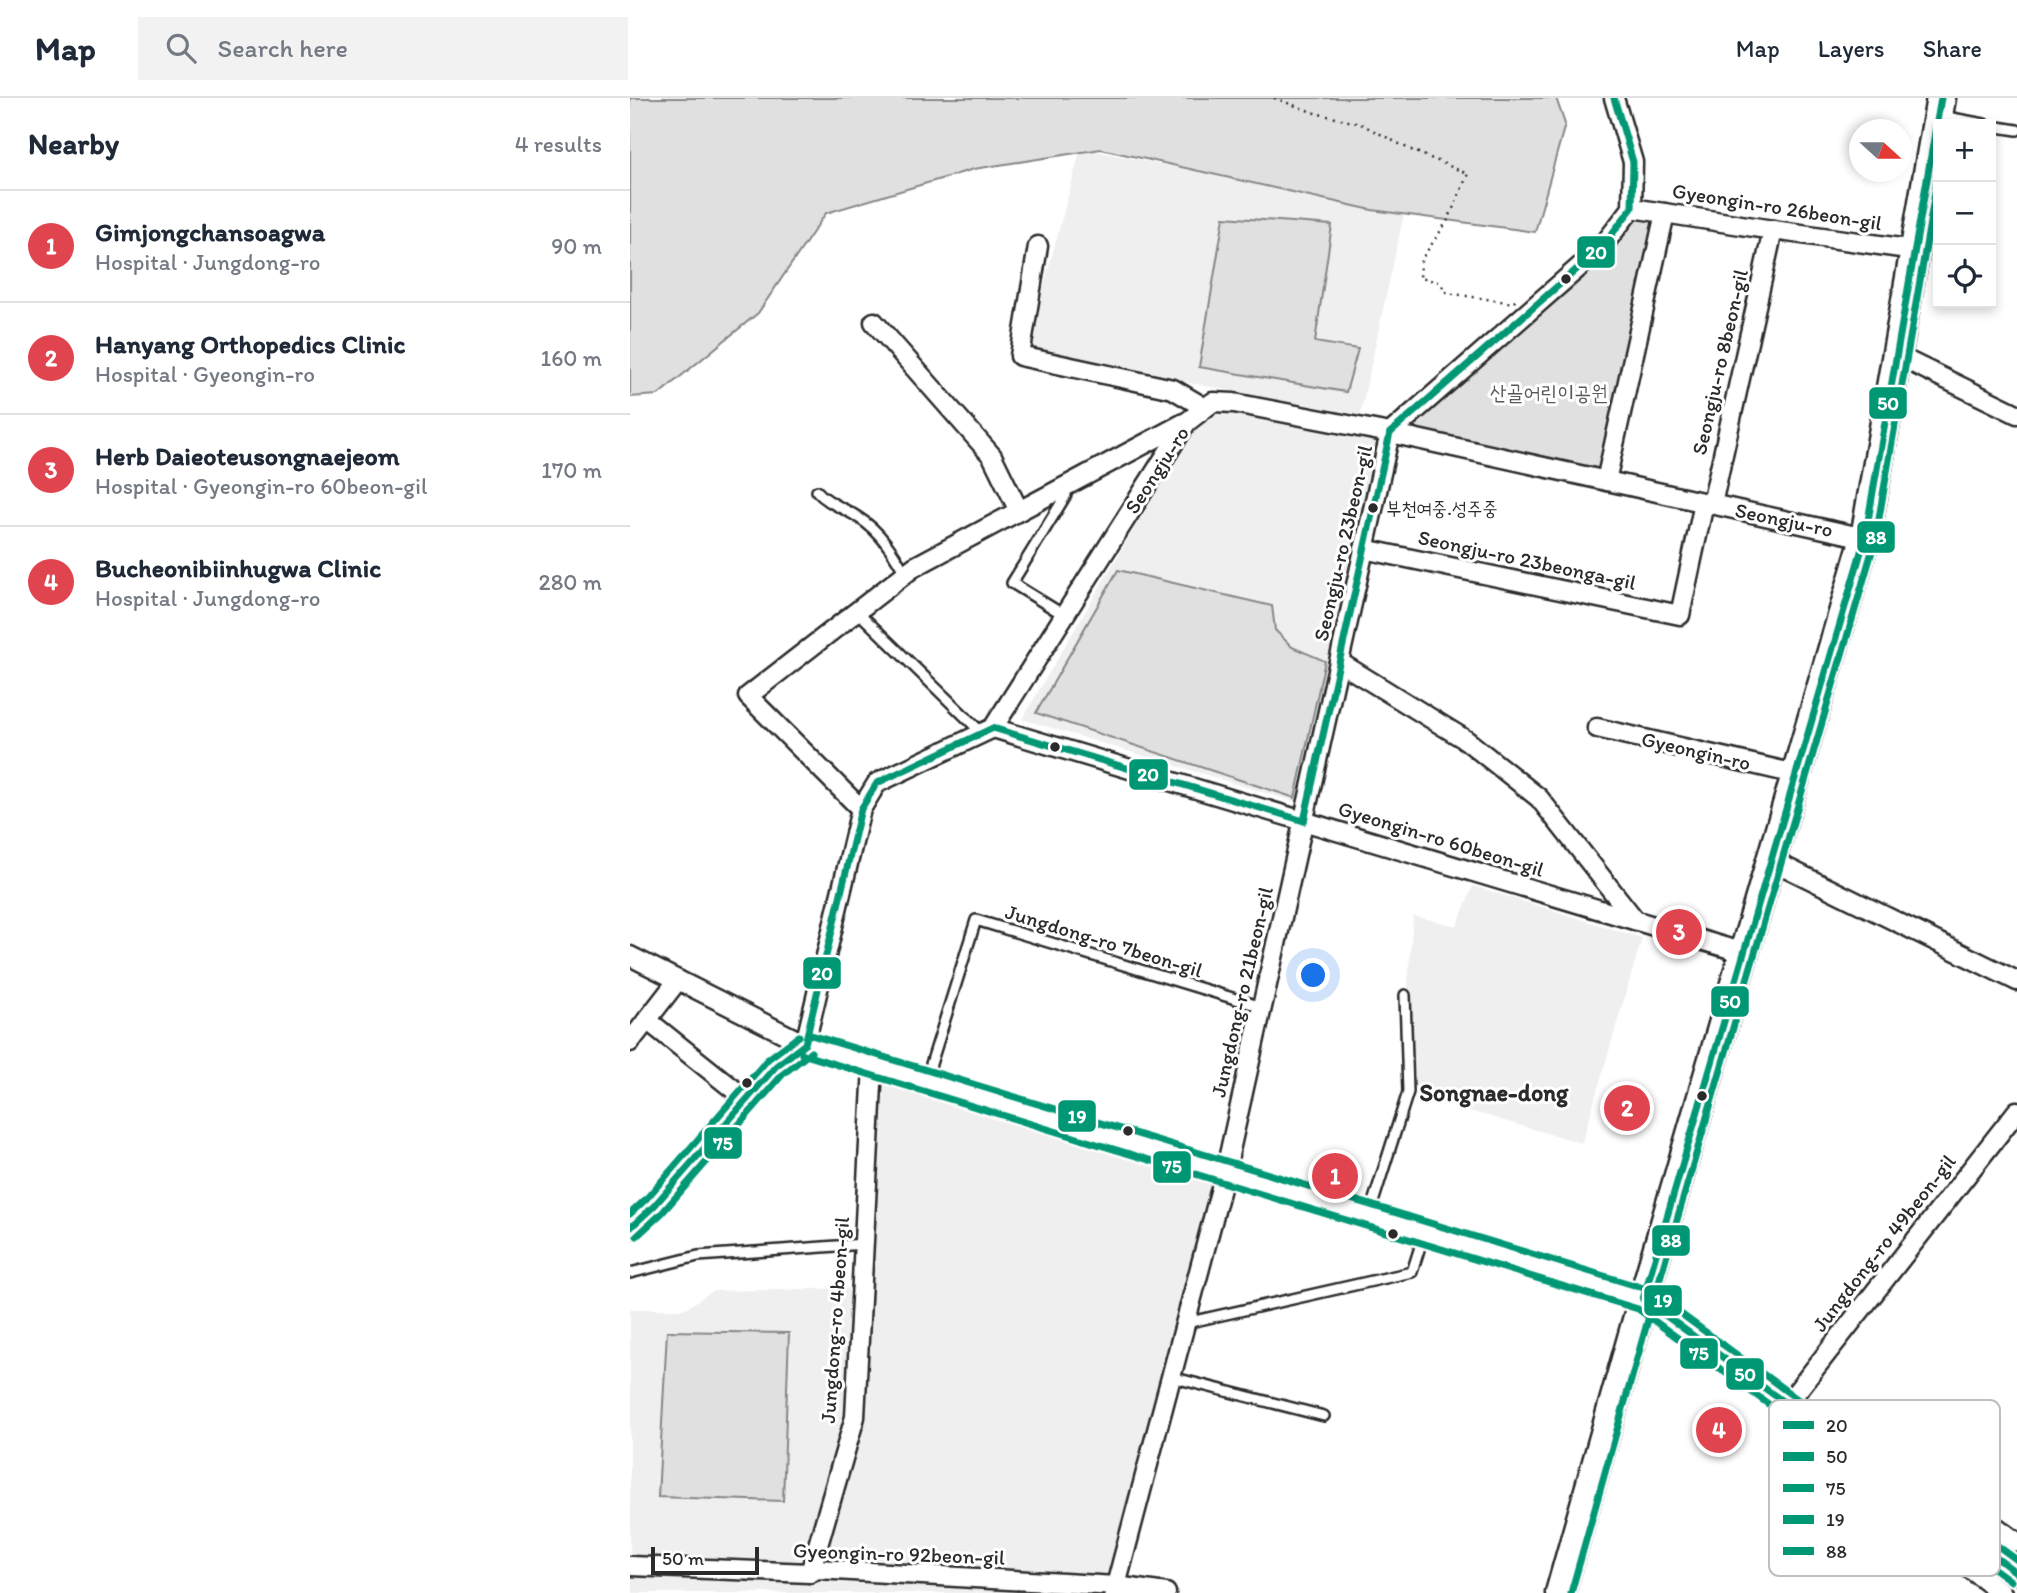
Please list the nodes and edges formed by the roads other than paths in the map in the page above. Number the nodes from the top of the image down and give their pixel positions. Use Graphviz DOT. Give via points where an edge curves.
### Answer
graph roads {
  1 [pos="1614,98"];
  2 [pos="1940,107"];
  3 [pos="1971,119"];
  4 [pos="1996,126"];
  5 [pos="2017,130"];
  6 [pos="1632,208"];
  7 [pos="1665,213"];
  8 [pos="1773,230"];
  9 [pos="1038,246"];
  10 [pos="1915,250"];
  11 [pos="874,322"];
  12 [pos="1896,355"];
  13 [pos="1205,408"];
  14 [pos="2017,414"];
  15 [pos="1187,422"];
  16 [pos="1390,433"];
  17 [pos="1606,481"];
  18 [pos="1064,487"];
  19 [pos="817,491"];
  20 [pos="1708,504"];
  21 [pos="1019,511"];
  22 [pos="1865,538"];
  23 [pos="1364,549"];
  24 [pos="905,573"];
  25 [pos="857,611"];
  26 [pos="1064,615"];
  27 [pos="1339,662"];
  28 [pos="1597,728"];
  29 [pos="987,731"];
  30 [pos="1466,740"];
  31 [pos="1796,774"];
  32 [pos="861,809"];
  33 [pos="1304,821"];
  34 [pos="1771,860"];
  35 [pos="1635,920"];
  36 [pos="1744,953"];
  37 [pos="630,956"];
  38 [pos="678,980"];
  39 [pos="2017,981"];
  40 [pos="1405,995"];
  41 [pos="1262,1007"];
  42 [pos="648,1020"];
  43 [pos="630,1042"];
  44 [pos="805,1044"];
  45 [pos="873,1065"];
  46 [pos="926,1081"];
  47 [pos="747,1100"];
  48 [pos="2017,1111"];
  49 [pos="1225,1173"];
  50 [pos="1368,1216"];
  51 [pos="632,1223"];
  52 [pos="1424,1234"];
  53 [pos="864,1244"];
  54 [pos="630,1273"];
  55 [pos="1643,1299"];
  56 [pos="1186,1322"];
  57 [pos="1171,1377"];
  58 [pos="1782,1400"];
  59 [pos="1790,1400"];
  60 [pos="1324,1416"];
  61 [pos="2000,1530"];
  62 [pos="2017,1542"];
  63 [pos="2000,1561"];
  64 [pos="630,1566"];
  65 [pos="810,1573"];
  66 [pos="2017,1573"];
  67 [pos="1979,1576"];
  68 [pos="1115,1590"];
  69 [pos="1166,1593"];
  70 [pos="1560,1593"];
  71 [pos="2001,1593"];
  1 -- 6 [label="street" via="1633,162"];
  2 -- 3 [label="lane"];
  2 -- 10 [label="main road"];
  4 -- 5 [label="lane"];
  6 -- 7 [label="street, Gyeongin-ro 26beon-gil"];
  6 -- 16 [label="street" via="1601,248"];
  7 -- 8 [label="street, Gyeongin-ro 26beon-gil"];
  7 -- 17 [label="street"];
  8 -- 10 [label="street, Gyeongin-ro 26beon-gil"];
  8 -- 20 [label="street, Seongju-ro 8beon-gil"];
  9 -- 13 [label="street" via="1020,356 1173,389"];
  10 -- 12 [label="main road"];
  11 -- 21 [label="street" via="992,456"];
  12 -- 14 [label="street"];
  12 -- 22 [label="main road"];
  13 -- 15 [label="street, Seongju-ro"];
  13 -- 16 [label="street, Seongju-ro" via="1213,402 1234,403"];
  15 -- 18 [label="street"];
  15 -- 26 [label="street, Seongju-ro"];
  16 -- 17 [label="street, Seongju-ro"];
  16 -- 23 [label="street, Seongju-ro 23beon-gil"];
  17 -- 20 [label="street, Seongju-ro"];
  18 -- 21 [label="street"];
  18 -- 26 [label="lane" via="1066,495 1012,583"];
  19 -- 24 [label="lane" via="869,526 887,543"];
  20 -- 22 [label="street, Seongju-ro"];
  20 -- 23 [label="street, Seongju-ro 23beonga-gil" via="1680,615"];
  21 -- 24 [label="street"];
  22 -- 31 [label="main road"];
  23 -- 27 [label="street, Seongju-ro 23beon-gil"];
  24 -- 25 [label="street"];
  25 -- 29 [label="lane"];
  25 -- 32 [label="street" via="748,696"];
  26 -- 29 [label="street, Seongju-ro"];
  27 -- 30 [label="street, Seongju-ro 23beon-gil"];
  27 -- 33 [label="street, Seongju-ro 23beon-gil"];
  28 -- 31 [label="street, Gyeongin-ro"];
  29 -- 32 [label="street" via="877,783"];
  29 -- 33 [label="street, Gyeongin-ro 60beon-gil"];
  30 -- 35 [label="street, Gyeongin-ro 60beon-gil" via="1539,798"];
  31 -- 34 [label="main road"];
  32 -- 44 [label="street"];
  33 -- 35 [label="street, Gyeongin-ro 60beon-gil"];
  33 -- 41 [label="street, Jungdong-ro 21beon-gil"];
  34 -- 36 [label="main road"];
  34 -- 39 [label="street"];
  35 -- 36 [label="street, Gyeongin-ro 60beon-gil"];
  36 -- 55 [label="main road"];
  37 -- 38 [label="street"];
  38 -- 42 [label="street"];
  38 -- 44 [label="street"];
  40 -- 50 [label="lane" via="1408,1093"];
  41 -- 46 [label="lane, Jungdong-ro 7beon-gil" via="975,920"];
  41 -- 49 [label="street, Jungdong-ro 21beon-gil"];
  42 -- 43 [label="street"];
  42 -- 47 [label="street"];
  44 -- 45 [label="street"];
  44 -- 47 [label="street" via="776,1066"];
  45 -- 46 [label="street"];
  45 -- 53 [label="street, Jungdong-ro 4beon-gil"];
  46 -- 49 [label="street"];
  47 -- 51 [label="street" via="654,1206"];
  48 -- 59 [label="street, Jungdong-ro 49beon-gil"];
  49 -- 50 [label="street"];
  49 -- 56 [label="street, Jungdong-ro 21beon-gil"];
  50 -- 52 [label="street"];
  52 -- 55 [label="street"];
  52 -- 56 [label="lane" via="1412,1272"];
  53 -- 54 [label="lane" via="698,1256"];
  53 -- 65 [label="street, Jungdong-ro 4beon-gil" via="855,1417"];
  55 -- 58 [label="street"];
  55 -- 70 [label="main road"];
  56 -- 57 [label="street, Jungdong-ro 21beon-gil"];
  57 -- 60 [label="lane"];
  57 -- 68 [label="street, Jungdong-ro 21beon-gil"];
  61 -- 62 [label="street"];
  63 -- 66 [label="street"];
  64 -- 65 [label="street, Gyeongin-ro 92beon-gil"];
  65 -- 68 [label="street, Gyeongin-ro 92beon-gil" via="817,1569"];
  67 -- 71 [label="street"];
  68 -- 69 [label="street, Gyeongin-ro 92beon-gil"];
}
